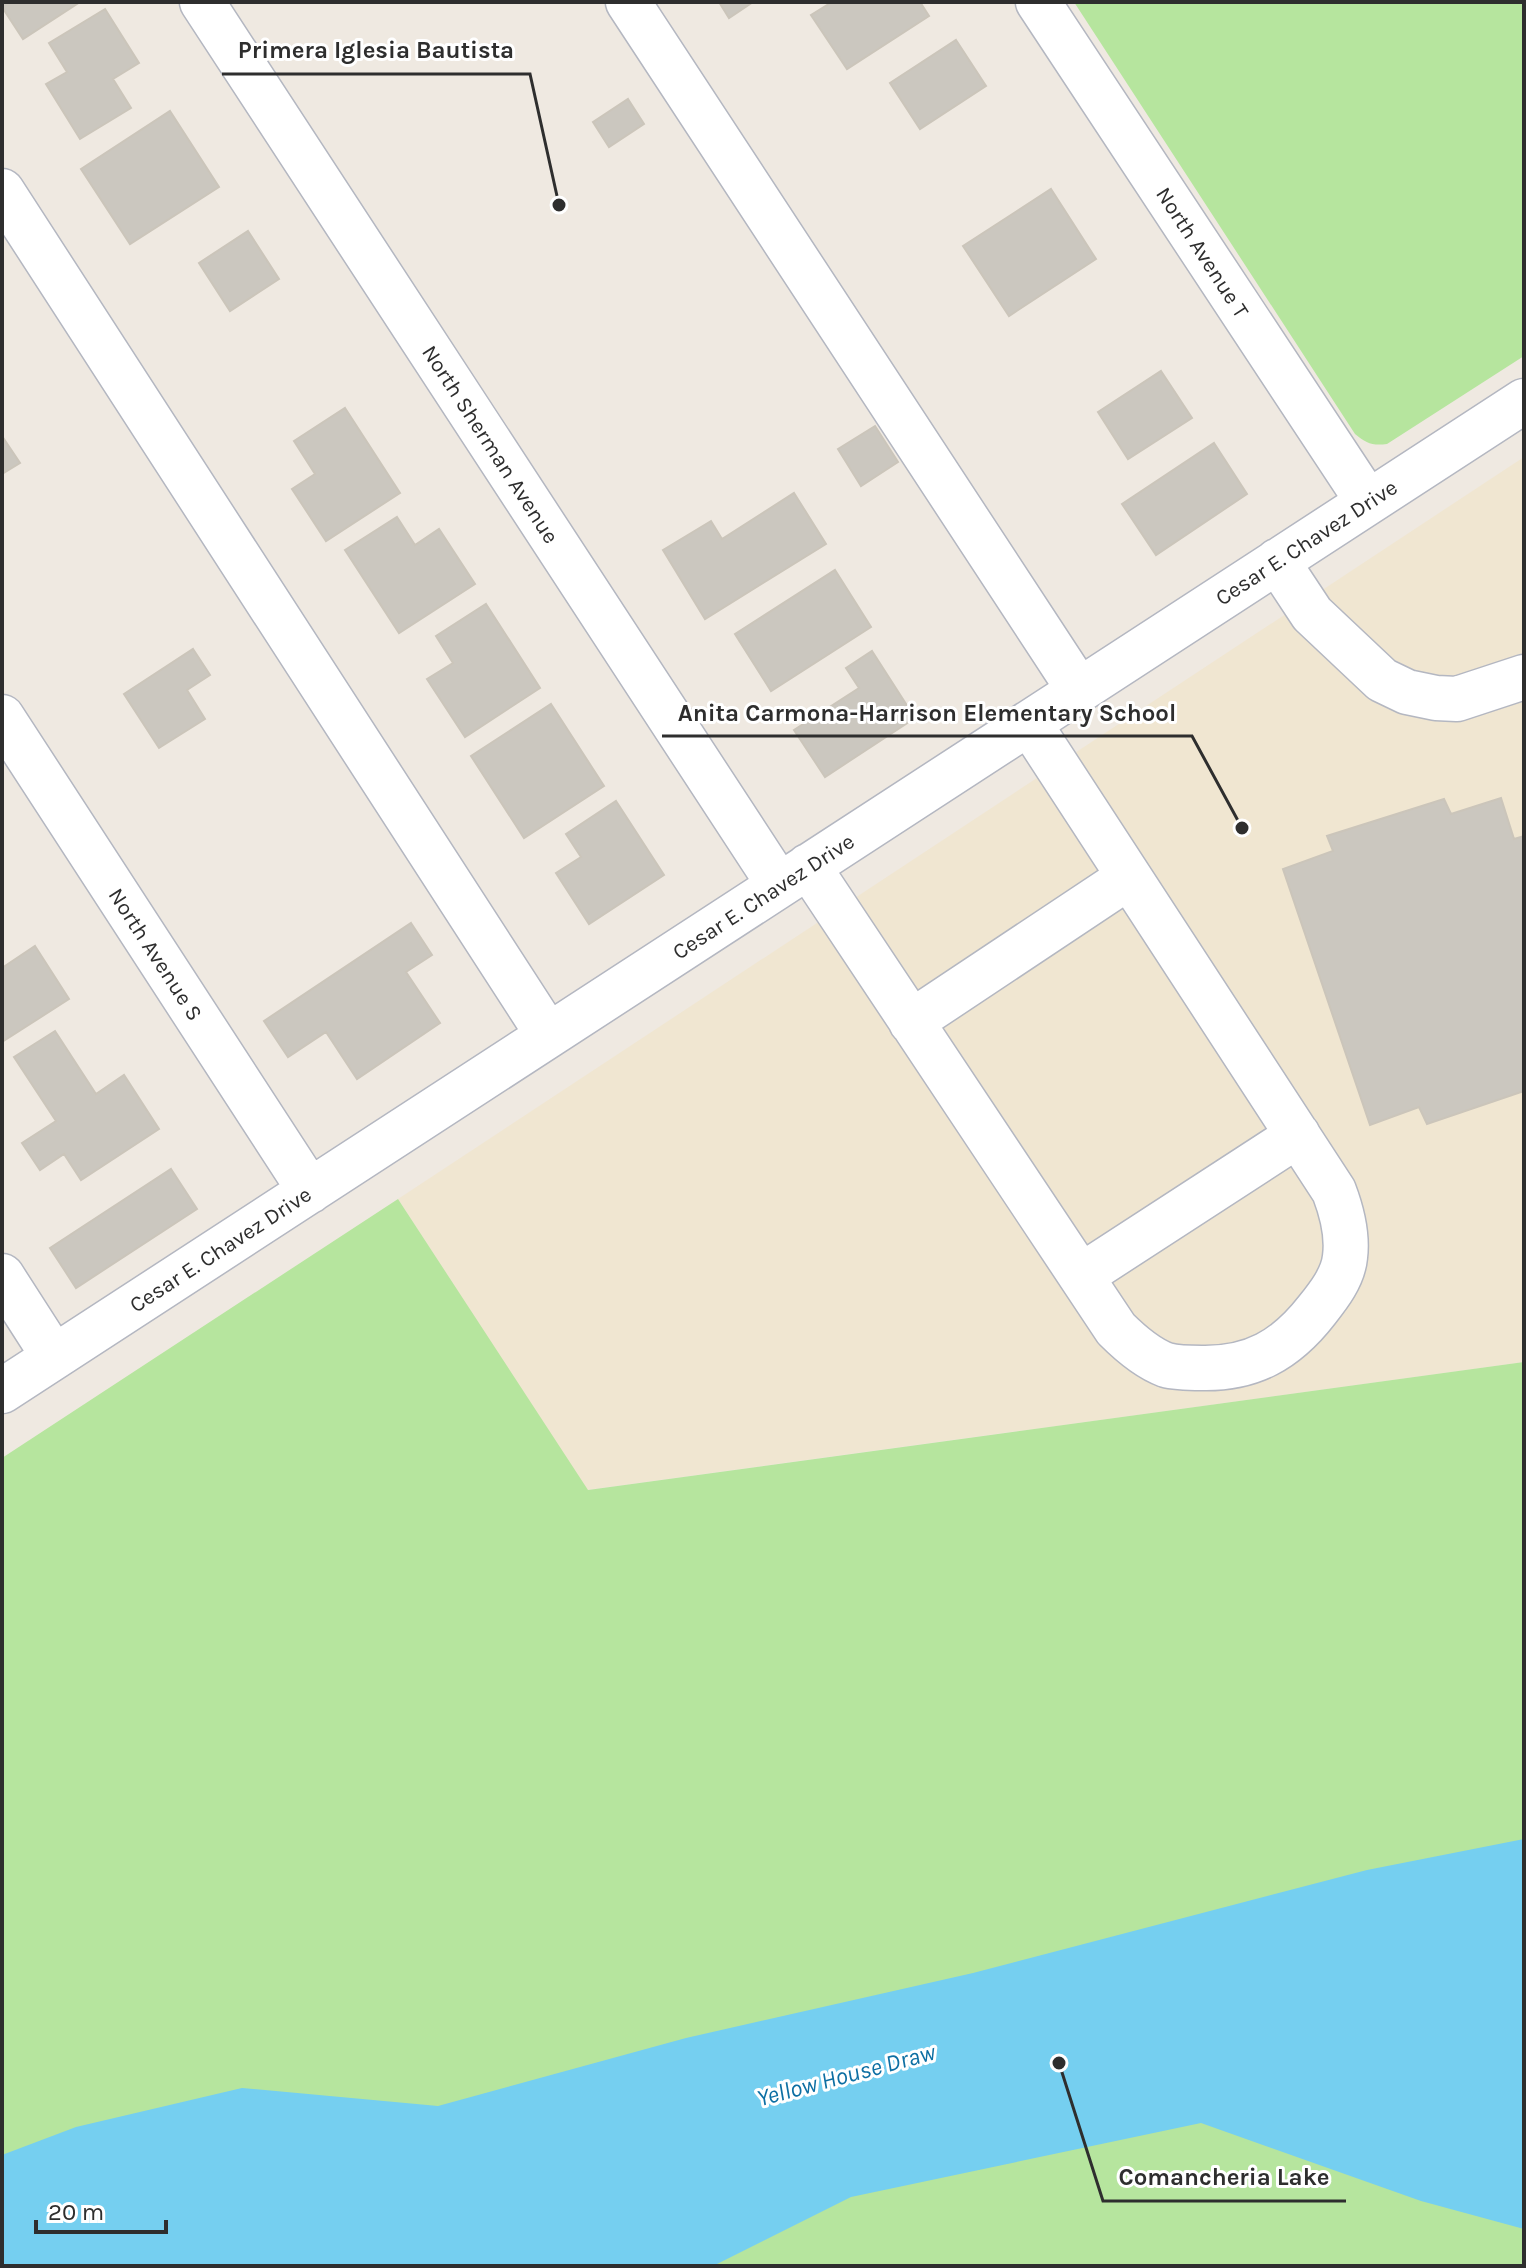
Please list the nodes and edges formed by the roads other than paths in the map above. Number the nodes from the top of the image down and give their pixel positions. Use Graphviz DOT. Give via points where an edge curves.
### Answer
graph roads {
  1 [pos="202,2"];
  2 [pos="628,2"];
  3 [pos="1038,2"];
  4 [pos="2,191"];
  5 [pos="1524,401"];
  6 [pos="1368,502"];
  7 [pos="1277,561"];
  8 [pos="1524,677"];
  9 [pos="1079,690"];
  10 [pos="2,717"];
  11 [pos="1029,723"];
  12 [pos="794,876"];
  13 [pos="1129,877"];
  14 [pos="911,1022"];
  15 [pos="548,1035"];
  16 [pos="1298,1135"];
  17 [pos="310,1191"];
  18 [pos="2,1276"];
  19 [pos="1081,1276"];
  20 [pos="54,1357"];
  21 [pos="2,1391"];
  1 -- 12 [label="street, North Sherman Avenue"];
  2 -- 9 [label="street"];
  3 -- 6 [label="street, North Avenue T"];
  4 -- 15 [label="street"];
  5 -- 6 [label="street, Cesar E. Chavez Drive"];
  6 -- 7 [label="street, Cesar E. Chavez Drive"];
  7 -- 8 [label="street" via="1312,614 1382,680 1407,692 1457,699"];
  7 -- 9 [label="street, Cesar E. Chavez Drive"];
  9 -- 11 [label="street, Cesar E. Chavez Drive"];
  10 -- 17 [label="street, North Avenue S"];
  11 -- 12 [label="street, Cesar E. Chavez Drive"];
  11 -- 13 [label="street, North Sherman Avenue"];
  12 -- 14 [label="street, North Sherman Avenue"];
  12 -- 15 [label="street, Cesar E. Chavez Drive"];
  13 -- 14 [label="street"];
  13 -- 16 [label="street, North Sherman Avenue"];
  14 -- 19 [label="street, North Sherman Avenue"];
  15 -- 17 [label="street, Cesar E. Chavez Drive"];
  16 -- 19 [label="street"];
  16 -- 19 [label="street, North Sherman Avenue" via="1334,1191 1346,1235 1345,1258 1326,1299 1286,1343 1254,1363 1225,1369 1165,1364 1116,1329"];
  17 -- 20 [label="street, Cesar E. Chavez Drive"];
  18 -- 20 [label="street"];
  20 -- 21 [label="street, Cesar E. Chavez Drive"];
}
